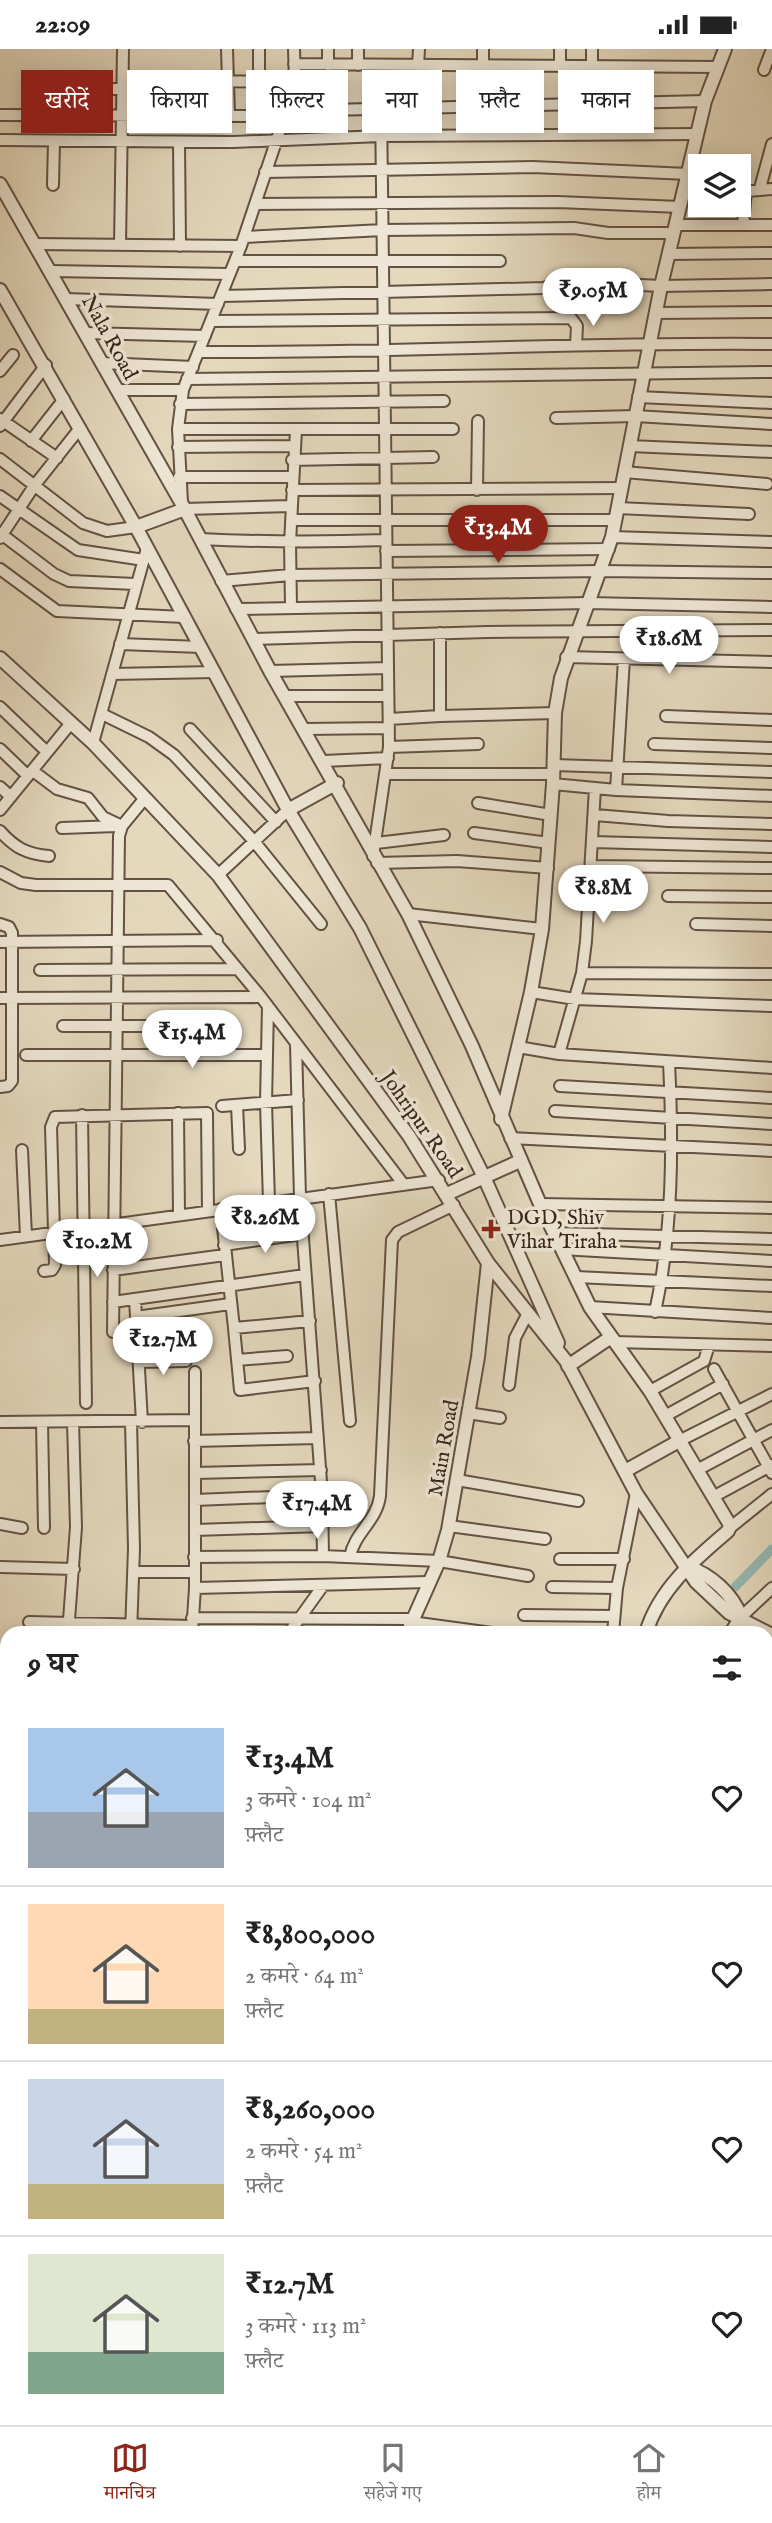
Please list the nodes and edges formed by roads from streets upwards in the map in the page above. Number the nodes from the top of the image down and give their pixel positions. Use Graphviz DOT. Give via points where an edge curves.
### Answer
graph roads {
  1 [pos="123,49"];
  2 [pos="227,49"];
  3 [pos="259,49"];
  4 [pos="294,49"];
  5 [pos="328,49"];
  6 [pos="358,49"];
  7 [pos="419,49"];
  8 [pos="483,49"];
  9 [pos="560,49"];
  10 [pos="592,49"];
  11 [pos="725,49"];
  12 [pos="772,50"];
  13 [pos="294,64"];
  14 [pos="328,65"];
  15 [pos="358,65"];
  16 [pos="560,65"];
  17 [pos="592,65"];
  18 [pos="418,66"];
  19 [pos="483,66"];
  20 [pos="718,67"];
  21 [pos="228,70"];
  22 [pos="259,70"];
  23 [pos="294,70"];
  24 [pos="764,70"];
  25 [pos="113,85"];
  26 [pos="122,85"];
  27 [pos="127,85"];
  28 [pos="705,101"];
  29 [pos="442,106"];
  30 [pos="0,115"];
  31 [pos="121,115"];
  32 [pos="127,115"];
  33 [pos="277,133"];
  34 [pos="697,134"];
  35 [pos="381,136"];
  36 [pos="274,140"];
  37 [pos="0,141"];
  38 [pos="54,141"];
  39 [pos="121,141"];
  40 [pos="179,142"];
  41 [pos="772,144"];
  42 [pos="692,154"];
  43 [pos="382,169"];
  44 [pos="265,172"];
  45 [pos="688,174"];
  46 [pos="0,184"];
  47 [pos="54,185"];
  48 [pos="760,188"];
  49 [pos="772,189"];
  50 [pos="382,203"];
  51 [pos="254,204"];
  52 [pos="680,207"];
  53 [pos="743,225"];
  54 [pos="772,225"];
  55 [pos="675,229"];
  56 [pos="383,230"];
  57 [pos="242,241"];
  58 [pos="34,244"];
  59 [pos="120,245"];
  60 [pos="180,246"];
  61 [pos="772,253"];
  62 [pos="669,254"];
  63 [pos="235,261"];
  64 [pos="382,261"];
  65 [pos="500,261"];
  66 [pos="50,271"];
  67 [pos="229,274"];
  68 [pos="772,284"];
  69 [pos="661,286"];
  70 [pos="0,289"];
  71 [pos="382,290"];
  72 [pos="66,299"];
  73 [pos="220,300"];
  74 [pos="772,312"];
  75 [pos="656,313"];
  76 [pos="383,319"];
  77 [pos="212,321"];
  78 [pos="85,333"];
  79 [pos="205,336"];
  80 [pos="649,343"];
  81 [pos="772,344"];
  82 [pos="576,345"];
  83 [pos="383,350"];
  84 [pos="199,352"];
  85 [pos="13,355"];
  86 [pos="101,363"];
  87 [pos="46,365"];
  88 [pos="193,367"];
  89 [pos="0,371"];
  90 [pos="643,371"];
  91 [pos="772,372"];
  92 [pos="383,378"];
  93 [pos="185,384"];
  94 [pos="117,390"];
  95 [pos="638,397"];
  96 [pos="64,399"];
  97 [pos="383,400"];
  98 [pos="444,401"];
  99 [pos="772,403"];
  100 [pos="180,404"];
  101 [pos="635,416"];
  102 [pos="556,418"];
  103 [pos="478,421"];
  104 [pos="1,422"];
  105 [pos="772,424"];
  106 [pos="80,428"];
  107 [pos="178,429"];
  108 [pos="384,429"];
  109 [pos="453,429"];
  110 [pos="296,430"];
  111 [pos="31,441"];
  112 [pos="293,446"];
  113 [pos="629,446"];
  114 [pos="178,447"];
  115 [pos="772,452"];
  116 [pos="433,457"];
  117 [pos="57,458"];
  118 [pos="385,458"];
  119 [pos="0,459"];
  120 [pos="292,460"];
  121 [pos="624,472"];
  122 [pos="179,477"];
  123 [pos="292,477"];
  124 [pos="767,484"];
  125 [pos="34,486"];
  126 [pos="386,488"];
  127 [pos="621,488"];
  128 [pos="292,489"];
  129 [pos="477,490"];
  130 [pos="0,496"];
  131 [pos="291,506"];
  132 [pos="18,509"];
  133 [pos="181,509"];
  134 [pos="617,514"];
  135 [pos="749,514"];
  136 [pos="292,520"];
  137 [pos="386,520"];
  138 [pos="142,526"];
  139 [pos="1,536"];
  140 [pos="200,539"];
  141 [pos="772,542"];
  142 [pos="290,543"];
  143 [pos="610,543"];
  144 [pos="386,546"];
  145 [pos="145,554"];
  146 [pos="0,569"];
  147 [pos="602,571"];
  148 [pos="772,573"];
  149 [pos="290,575"];
  150 [pos="387,575"];
  151 [pos="221,581"];
  152 [pos="135,584"];
  153 [pos="589,603"];
  154 [pos="387,606"];
  155 [pos="291,607"];
  156 [pos="772,607"];
  157 [pos="236,609"];
  158 [pos="127,615"];
  159 [pos="184,617"];
  160 [pos="772,629"];
  161 [pos="576,632"];
  162 [pos="440,633"];
  163 [pos="387,636"];
  164 [pos="253,639"];
  165 [pos="120,644"];
  166 [pos="201,647"];
  167 [pos="566,657"];
  168 [pos="0,658"];
  169 [pos="624,659"];
  170 [pos="772,662"];
  171 [pos="388,668"];
  172 [pos="270,671"];
  173 [pos="215,673"];
  174 [pos="112,674"];
  175 [pos="388,696"];
  176 [pos="286,697"];
  177 [pos="0,707"];
  178 [pos="555,713"];
  179 [pos="102,715"];
  180 [pos="440,716"];
  181 [pos="666,716"];
  182 [pos="772,719"];
  183 [pos="71,723"];
  184 [pos="389,723"];
  185 [pos="190,729"];
  186 [pos="305,729"];
  187 [pos="93,743"];
  188 [pos="478,744"];
  189 [pos="654,744"];
  190 [pos="772,748"];
  191 [pos="0,749"];
  192 [pos="47,752"];
  193 [pos="389,752"];
  194 [pos="324,761"];
  195 [pos="616,767"];
  196 [pos="772,772"];
  197 [pos="31,773"];
  198 [pos="387,773"];
  199 [pos="553,774"];
  200 [pos="337,783"];
  201 [pos="0,787"];
  202 [pos="595,788"];
  203 [pos="616,790"];
  204 [pos="772,796"];
  205 [pos="11,797"];
  206 [pos="145,798"];
  207 [pos="478,803"];
  208 [pos="0,810"];
  209 [pos="288,810"];
  210 [pos="551,815"];
  211 [pos="595,815"];
  212 [pos="276,822"];
  213 [pos="772,824"];
  214 [pos="122,826"];
  215 [pos="62,828"];
  216 [pos="0,831"];
  217 [pos="474,833"];
  218 [pos="444,835"];
  219 [pos="253,840"];
  220 [pos="593,842"];
  221 [pos="549,843"];
  222 [pos="772,847"];
  223 [pos="376,854"];
  224 [pos="49,856"];
  225 [pos="592,866"];
  226 [pos="548,868"];
  227 [pos="772,868"];
  228 [pos="0,872"];
  229 [pos="218,875"];
  230 [pos="120,884"];
  231 [pos="668,896"];
  232 [pos="772,897"];
  233 [pos="408,914"];
  234 [pos="696,923"];
  235 [pos="321,924"];
  236 [pos="0,925"];
  237 [pos="772,926"];
  238 [pos="542,929"];
  239 [pos="217,940"];
  240 [pos="0,941"];
  241 [pos="119,941"];
  242 [pos="12,942"];
  243 [pos="119,969"];
  244 [pos="238,969"];
  245 [pos="40,970"];
  246 [pos="582,973"];
  247 [pos="772,974"];
  248 [pos="531,992"];
  249 [pos="120,998"];
  250 [pos="0,999"];
  251 [pos="13,999"];
  252 [pos="575,999"];
  253 [pos="265,1001"];
  254 [pos="772,1006"];
  255 [pos="63,1026"];
  256 [pos="119,1026"];
  257 [pos="197,1026"];
  258 [pos="296,1044"];
  259 [pos="518,1048"];
  260 [pos="118,1054"];
  261 [pos="559,1054"];
  262 [pos="26,1055"];
  263 [pos="267,1055"];
  264 [pos="670,1062"];
  265 [pos="772,1068"];
  266 [pos="560,1086"];
  267 [pos="0,1087"];
  268 [pos="671,1092"];
  269 [pos="772,1098"];
  270 [pos="298,1100"];
  271 [pos="265,1103"];
  272 [pos="237,1105"];
  273 [pos="222,1106"];
  274 [pos="555,1111"];
  275 [pos="178,1113"];
  276 [pos="115,1114"];
  277 [pos="82,1115"];
  278 [pos="501,1119"];
  279 [pos="672,1119"];
  280 [pos="772,1124"];
  281 [pos="510,1138"];
  282 [pos="672,1148"];
  283 [pos="239,1149"];
  284 [pos="22,1150"];
  285 [pos="772,1151"];
  286 [pos="510,1166"];
  287 [pos="484,1177"];
  288 [pos="439,1180"];
  289 [pos="404,1185"];
  290 [pos="328,1194"];
  291 [pos="300,1198"];
  292 [pos="450,1199"];
  293 [pos="269,1202"];
  294 [pos="540,1204"];
  295 [pos="670,1207"];
  296 [pos="772,1208"];
  297 [pos="221,1209"];
  298 [pos="208,1211"];
  299 [pos="179,1215"];
  300 [pos="113,1224"];
  301 [pos="83,1228"];
  302 [pos="55,1232"];
  303 [pos="555,1233"];
  304 [pos="302,1234"];
  305 [pos="667,1235"];
  306 [pos="26,1236"];
  307 [pos="772,1239"];
  308 [pos="0,1240"];
  309 [pos="561,1249"];
  310 [pos="224,1250"];
  311 [pos="665,1255"];
  312 [pos="772,1261"];
  313 [pos="488,1263"];
  314 [pos="113,1270"];
  315 [pos="44,1271"];
  316 [pos="305,1275"];
  317 [pos="576,1277"];
  318 [pos="662,1281"];
  319 [pos="228,1286"];
  320 [pos="772,1286"];
  321 [pos="135,1299"];
  322 [pos="113,1302"];
  323 [pos="230,1304"];
  324 [pos="590,1307"];
  325 [pos="528,1313"];
  326 [pos="655,1313"];
  327 [pos="136,1317"];
  328 [pos="772,1318"];
  329 [pos="310,1321"];
  330 [pos="234,1328"];
  331 [pos="113,1332"];
  332 [pos="610,1340"];
  333 [pos="709,1345"];
  334 [pos="772,1346"];
  335 [pos="287,1356"];
  336 [pos="237,1360"];
  337 [pos="186,1361"];
  338 [pos="139,1362"];
  339 [pos="567,1363"];
  340 [pos="714,1369"];
  341 [pos="195,1372"];
  342 [pos="315,1381"];
  343 [pos="723,1384"];
  344 [pos="509,1385"];
  345 [pos="650,1391"];
  346 [pos="772,1394"];
  347 [pos="86,1403"];
  348 [pos="739,1411"];
  349 [pos="468,1413"];
  350 [pos="665,1416"];
  351 [pos="500,1418"];
  352 [pos="195,1420"];
  353 [pos="350,1421"];
  354 [pos="0,1422"];
  355 [pos="42,1422"];
  356 [pos="73,1422"];
  357 [pos="137,1422"];
  358 [pos="772,1430"];
  359 [pos="318,1439"];
  360 [pos="754,1439"];
  361 [pos="194,1441"];
  362 [pos="673,1445"];
  363 [pos="771,1468"];
  364 [pos="321,1470"];
  365 [pos="697,1470"];
  366 [pos="625,1471"];
  367 [pos="195,1473"];
  368 [pos="457,1480"];
  369 [pos="636,1493"];
  370 [pos="772,1494"];
  371 [pos="322,1495"];
  372 [pos="713,1497"];
  373 [pos="195,1500"];
  374 [pos="578,1501"];
  375 [pos="0,1524"];
  376 [pos="322,1526"];
  377 [pos="449,1526"];
  378 [pos="730,1527"];
  379 [pos="22,1528"];
  380 [pos="44,1528"];
  381 [pos="195,1530"];
  382 [pos="545,1539"];
  383 [pos="323,1556"];
  384 [pos="194,1557"];
  385 [pos="350,1557"];
  386 [pos="560,1559"];
  387 [pos="624,1559"];
  388 [pos="439,1561"];
  389 [pos="0,1567"];
  390 [pos="688,1567"];
  391 [pos="74,1569"];
  392 [pos="133,1572"];
  393 [pos="194,1572"];
  394 [pos="528,1577"];
  395 [pos="428,1582"];
  396 [pos="322,1587"];
  397 [pos="552,1587"];
  398 [pos="195,1588"];
  399 [pos="617,1588"];
  400 [pos="772,1588"];
  401 [pos="767,1601"];
  402 [pos="736,1612"];
  403 [pos="524,1615"];
  404 [pos="614,1616"];
  405 [pos="300,1619"];
  406 [pos="29,1622"];
  407 [pos="410,1625"];
  408 [pos="61,1626"];
  409 [pos="69,1626"];
  410 [pos="131,1626"];
  411 [pos="192,1626"];
  412 [pos="294,1626"];
  413 [pos="613,1626"];
  414 [pos="649,1626"];
  415 [pos="733,1626"];
  416 [pos="758,1626"];
  1 -- 26 [label="street"];
  2 -- 21 [label="street"];
  3 -- 22 [label="street"];
  4 -- 13 [label="street"];
  5 -- 14 [label="street"];
  6 -- 15 [label="street"];
  7 -- 18 [label="street"];
  8 -- 19 [label="street"];
  9 -- 16 [label="street"];
  10 -- 17 [label="street"];
  11 -- 20 [label="street"];
  12 -- 24 [label="street"];
  13 -- 14 [label="street"];
  13 -- 23 [label="street"];
  14 -- 15 [label="street"];
  15 -- 18 [label="street"];
  16 -- 17 [label="street"];
  16 -- 19 [label="street"];
  17 -- 20 [label="street"];
  18 -- 19 [label="street"];
  20 -- 28 [label="street"];
  25 -- 26 [label="street"];
  26 -- 27 [label="street"];
  26 -- 31 [label="street"];
  28 -- 29 [label="street"];
  28 -- 34 [label="street"];
  30 -- 31 [label="street"];
  31 -- 32 [label="street"];
  31 -- 39 [label="street"];
  33 -- 36 [label="street"];
  34 -- 35 [label="street"];
  34 -- 42 [label="street"];
  35 -- 36 [label="street"];
  35 -- 43 [label="street"];
  36 -- 40 [label="street"];
  36 -- 44 [label="street"];
  37 -- 38 [label="street"];
  38 -- 39 [label="street"];
  38 -- 47 [label="street"];
  39 -- 40 [label="street"];
  39 -- 59 [label="street"];
  40 -- 60 [label="street"];
  41 -- 48 [label="street"];
  43 -- 44 [label="street"];
  43 -- 45 [label="street" via="533,167"];
  43 -- 50 [label="street"];
  44 -- 51 [label="street"];
  45 -- 52 [label="street"];
  46 -- 58 [label="street, Nala Road"];
  48 -- 49 [label="street"];
  48 -- 53 [label="street" via="746,191"];
  50 -- 51 [label="street"];
  50 -- 52 [label="street"];
  50 -- 56 [label="street"];
  51 -- 57 [label="street"];
  52 -- 55 [label="street"];
  53 -- 54 [label="street"];
  53 -- 55 [label="street"];
  55 -- 56 [label="street" via="608,233 576,228"];
  55 -- 62 [label="street"];
  56 -- 57 [label="street"];
  56 -- 64 [label="street"];
  57 -- 60 [label="street"];
  57 -- 63 [label="street"];
  58 -- 59 [label="street"];
  58 -- 66 [label="street, Nala Road"];
  59 -- 60 [label="street"];
  61 -- 62 [label="street"];
  62 -- 69 [label="street"];
  63 -- 64 [label="street"];
  63 -- 67 [label="street"];
  64 -- 65 [label="street"];
  64 -- 71 [label="street"];
  66 -- 67 [label="street"];
  66 -- 72 [label="street, Nala Road"];
  67 -- 73 [label="street"];
  68 -- 69 [label="street"];
  69 -- 71 [label="street" via="561,281 544,288"];
  69 -- 75 [label="street"];
  70 -- 87 [label="street"];
  71 -- 73 [label="street"];
  71 -- 76 [label="street"];
  72 -- 73 [label="street"];
  72 -- 78 [label="street, Nala Road"];
  73 -- 77 [label="street"];
  74 -- 75 [label="street"];
  75 -- 80 [label="street"];
  76 -- 77 [label="street"];
  76 -- 82 [label="street" via="571,318 577,326"];
  76 -- 83 [label="street"];
  77 -- 79 [label="street"];
  78 -- 79 [label="street"];
  78 -- 86 [label="street, Nala Road"];
  79 -- 84 [label="street"];
  80 -- 81 [label="street"];
  80 -- 82 [label="street"];
  80 -- 90 [label="street"];
  82 -- 83 [label="street"];
  83 -- 84 [label="street"];
  83 -- 92 [label="street"];
  84 -- 88 [label="street"];
  85 -- 89 [label="street"];
  86 -- 88 [label="street"];
  86 -- 94 [label="street, Nala Road"];
  87 -- 96 [label="street"];
  87 -- 104 [label="street"];
  88 -- 93 [label="street"];
  90 -- 91 [label="street"];
  90 -- 92 [label="street"];
  90 -- 95 [label="street"];
  92 -- 93 [label="street"];
  92 -- 97 [label="street"];
  93 -- 94 [label="street"];
  93 -- 100 [label="street"];
  94 -- 133 [label="street, Nala Road"];
  95 -- 99 [label="street"];
  95 -- 101 [label="street"];
  96 -- 106 [label="street"];
  96 -- 111 [label="street"];
  97 -- 98 [label="street"];
  97 -- 100 [label="street"];
  97 -- 108 [label="street"];
  100 -- 107 [label="street"];
  101 -- 102 [label="street"];
  101 -- 105 [label="street"];
  101 -- 113 [label="street"];
  103 -- 129 [label="street"];
  104 -- 111 [label="street"];
  106 -- 117 [label="street"];
  106 -- 138 [label="street"];
  107 -- 110 [label="street"];
  107 -- 114 [label="street"];
  108 -- 109 [label="street"];
  108 -- 110 [label="street"];
  108 -- 118 [label="street"];
  110 -- 112 [label="street"];
  111 -- 117 [label="street"];
  112 -- 114 [label="street"];
  112 -- 120 [label="street"];
  113 -- 115 [label="street"];
  113 -- 121 [label="street"];
  114 -- 122 [label="street"];
  116 -- 118 [label="street"];
  117 -- 125 [label="street"];
  118 -- 120 [label="street"];
  118 -- 126 [label="street"];
  119 -- 125 [label="street"];
  120 -- 123 [label="street"];
  121 -- 124 [label="street"];
  121 -- 127 [label="street"];
  122 -- 123 [label="street"];
  122 -- 133 [label="street"];
  123 -- 128 [label="street"];
  125 -- 132 [label="street"];
  125 -- 138 [label="street" via="95,529"];
  126 -- 128 [label="street"];
  126 -- 129 [label="street"];
  126 -- 137 [label="street"];
  127 -- 129 [label="street"];
  127 -- 134 [label="street"];
  128 -- 131 [label="street"];
  130 -- 132 [label="street"];
  131 -- 133 [label="street"];
  131 -- 136 [label="street"];
  132 -- 139 [label="street"];
  132 -- 145 [label="street" via="78,550"];
  133 -- 138 [label="street"];
  133 -- 140 [label="street, Nala Road"];
  134 -- 135 [label="street"];
  134 -- 137 [label="street"];
  134 -- 143 [label="street"];
  136 -- 137 [label="street"];
  136 -- 142 [label="street"];
  137 -- 144 [label="street"];
  138 -- 145 [label="street"];
  139 -- 152 [label="street" via="69,581"];
  140 -- 142 [label="street"];
  140 -- 151 [label="street, Nala Road"];
  141 -- 143 [label="street"];
  142 -- 144 [label="street"];
  142 -- 149 [label="street"];
  143 -- 144 [label="street"];
  143 -- 147 [label="street"];
  144 -- 150 [label="street"];
  145 -- 152 [label="street"];
  145 -- 159 [label="street"];
  146 -- 158 [label="street" via="57,611"];
  147 -- 148 [label="street"];
  147 -- 150 [label="street"];
  147 -- 153 [label="street"];
  149 -- 150 [label="street"];
  149 -- 151 [label="street"];
  149 -- 155 [label="street"];
  150 -- 154 [label="street"];
  151 -- 157 [label="street, Nala Road"];
  152 -- 158 [label="street"];
  153 -- 154 [label="street"];
  153 -- 156 [label="street"];
  153 -- 161 [label="street"];
  154 -- 155 [label="street"];
  154 -- 163 [label="street"];
  155 -- 157 [label="street"];
  157 -- 164 [label="street, Nala Road"];
  158 -- 159 [label="street"];
  158 -- 165 [label="street"];
  159 -- 166 [label="street"];
  160 -- 161 [label="street"];
  161 -- 162 [label="street"];
  161 -- 167 [label="street"];
  162 -- 163 [label="street"];
  162 -- 180 [label="street"];
  163 -- 164 [label="street"];
  163 -- 171 [label="street"];
  164 -- 172 [label="street, Nala Road"];
  165 -- 166 [label="street"];
  165 -- 174 [label="street"];
  166 -- 173 [label="street"];
  167 -- 169 [label="street"];
  167 -- 178 [label="street"];
  168 -- 183 [label="street, Johripur Road"];
  169 -- 170 [label="street"];
  169 -- 195 [label="street"];
  171 -- 172 [label="street"];
  171 -- 175 [label="street"];
  172 -- 176 [label="street, Nala Road"];
  173 -- 174 [label="street"];
  173 -- 209 [label="street"];
  174 -- 179 [label="street"];
  175 -- 176 [label="street"];
  175 -- 184 [label="street"];
  176 -- 186 [label="street, Nala Road"];
  177 -- 192 [label="street"];
  178 -- 180 [label="street"];
  178 -- 199 [label="street"];
  179 -- 187 [label="street"];
  179 -- 219 [label="street" via="165,748"];
  180 -- 184 [label="street"];
  181 -- 182 [label="street"];
  183 -- 187 [label="street, Johripur Road"];
  183 -- 192 [label="street"];
  184 -- 186 [label="street"];
  184 -- 193 [label="street"];
  185 -- 212 [label="street"];
  186 -- 194 [label="street, Nala Road"];
  187 -- 206 [label="street, Johripur Road"];
  188 -- 193 [label="street"];
  189 -- 190 [label="street"];
  191 -- 197 [label="street"];
  192 -- 197 [label="street"];
  193 -- 194 [label="street"];
  193 -- 198 [label="street"];
  194 -- 200 [label="street, Nala Road"];
  195 -- 196 [label="street"];
  195 -- 199 [label="street"];
  195 -- 203 [label="street"];
  197 -- 205 [label="street"];
  197 -- 214 [label="street" via="57,789 88,798 103,817"];
  198 -- 199 [label="street"];
  198 -- 223 [label="street"];
  199 -- 202 [label="street"];
  199 -- 210 [label="street"];
  200 -- 209 [label="street"];
  200 -- 223 [label="street, Nala Road"];
  201 -- 205 [label="street"];
  202 -- 203 [label="street"];
  202 -- 211 [label="street"];
  203 -- 204 [label="street"];
  205 -- 208 [label="street"];
  206 -- 214 [label="street"];
  206 -- 229 [label="street, Johripur Road"];
  207 -- 210 [label="street"];
  209 -- 212 [label="street"];
  209 -- 287 [label="street" via="360,927"];
  210 -- 221 [label="street"];
  211 -- 213 [label="street"];
  211 -- 220 [label="street"];
  212 -- 219 [label="street"];
  214 -- 215 [label="street"];
  214 -- 230 [label="street"];
  216 -- 224 [label="street" via="25,852"];
  217 -- 221 [label="street"];
  218 -- 223 [label="street"];
  219 -- 229 [label="street"];
  219 -- 235 [label="street"];
  220 -- 222 [label="street"];
  220 -- 225 [label="street"];
  221 -- 226 [label="street"];
  223 -- 226 [label="street"];
  223 -- 233 [label="street, Nala Road"];
  225 -- 227 [label="street"];
  225 -- 246 [label="street"];
  226 -- 238 [label="street"];
  228 -- 230 [label="street" via="36,885"];
  229 -- 288 [label="street, Johripur Road"];
  230 -- 239 [label="street" via="166,884"];
  230 -- 241 [label="street"];
  231 -- 232 [label="street"];
  233 -- 238 [label="street"];
  233 -- 278 [label="street, Nala Road" via="472,1046"];
  234 -- 237 [label="street"];
  236 -- 242 [label="street" via="12,930"];
  238 -- 248 [label="street"];
  239 -- 241 [label="street"];
  239 -- 244 [label="street"];
  240 -- 242 [label="street"];
  241 -- 242 [label="street"];
  241 -- 243 [label="street"];
  242 -- 251 [label="street"];
  243 -- 244 [label="street"];
  243 -- 245 [label="street"];
  243 -- 249 [label="street"];
  244 -- 253 [label="street"];
  246 -- 247 [label="street"];
  246 -- 252 [label="street"];
  248 -- 252 [label="street"];
  248 -- 259 [label="street"];
  249 -- 251 [label="street"];
  249 -- 253 [label="street"];
  249 -- 256 [label="street"];
  250 -- 251 [label="street"];
  251 -- 267 [label="street" via="12,1081"];
  252 -- 254 [label="street"];
  252 -- 261 [label="street"];
  253 -- 258 [label="street"];
  253 -- 263 [label="street"];
  255 -- 256 [label="street"];
  256 -- 257 [label="street"];
  256 -- 260 [label="street"];
  258 -- 270 [label="street"];
  258 -- 289 [label="street"];
  259 -- 261 [label="street"];
  259 -- 278 [label="street"];
  260 -- 262 [label="street"];
  260 -- 263 [label="street"];
  260 -- 276 [label="street"];
  261 -- 264 [label="street"];
  263 -- 271 [label="street"];
  264 -- 265 [label="street"];
  264 -- 268 [label="street"];
  266 -- 268 [label="street"];
  268 -- 269 [label="street"];
  268 -- 279 [label="street"];
  270 -- 271 [label="street"];
  270 -- 291 [label="street"];
  271 -- 272 [label="street"];
  271 -- 293 [label="street"];
  272 -- 273 [label="street"];
  272 -- 283 [label="street"];
  274 -- 279 [label="street"];
  275 -- 276 [label="street"];
  275 -- 298 [label="street" via="208,1114"];
  275 -- 299 [label="street"];
  276 -- 277 [label="street"];
  276 -- 300 [label="street"];
  277 -- 301 [label="street"];
  277 -- 302 [label="street" via="52,1121"];
  278 -- 281 [label="street, Nala Road"];
  279 -- 280 [label="street"];
  279 -- 282 [label="street"];
  281 -- 282 [label="street"];
  281 -- 286 [label="street, Nala Road"];
  282 -- 285 [label="street"];
  282 -- 295 [label="street"];
  284 -- 306 [label="street"];
  286 -- 287 [label="street"];
  286 -- 294 [label="street, Nala Road"];
  287 -- 292 [label="street"];
  287 -- 339 [label="street"];
  288 -- 289 [label="street"];
  288 -- 292 [label="street, Johripur Road"];
  289 -- 290 [label="street"];
  290 -- 291 [label="street"];
  290 -- 353 [label="street"];
  291 -- 293 [label="street"];
  291 -- 304 [label="street"];
  292 -- 313 [label="street, Johripur Road"];
  292 -- 385 [label="street" via="391,1240 380,1496"];
  293 -- 297 [label="street"];
  294 -- 295 [label="street"];
  294 -- 303 [label="street, Nala Road"];
  295 -- 296 [label="street"];
  295 -- 305 [label="street"];
  297 -- 298 [label="street"];
  297 -- 310 [label="street"];
  298 -- 299 [label="street"];
  299 -- 300 [label="street"];
  300 -- 301 [label="street"];
  300 -- 314 [label="street"];
  301 -- 302 [label="street"];
  301 -- 347 [label="street"];
  302 -- 306 [label="street"];
  302 -- 315 [label="street" via="54,1268"];
  303 -- 305 [label="street"];
  303 -- 309 [label="street, Nala Road"];
  304 -- 310 [label="street"];
  304 -- 316 [label="street"];
  305 -- 307 [label="street"];
  305 -- 311 [label="street"];
  306 -- 308 [label="street"];
  309 -- 311 [label="street"];
  309 -- 317 [label="street, Nala Road"];
  310 -- 314 [label="street"];
  310 -- 319 [label="street"];
  311 -- 312 [label="street"];
  311 -- 318 [label="street"];
  313 -- 325 [label="street, Johripur Road"];
  313 -- 349 [label="street, Main Road"];
  314 -- 322 [label="street"];
  316 -- 319 [label="street"];
  316 -- 329 [label="street"];
  317 -- 318 [label="street"];
  317 -- 324 [label="street, Nala Road"];
  318 -- 320 [label="street"];
  318 -- 326 [label="street"];
  319 -- 321 [label="street"];
  319 -- 323 [label="street"];
  321 -- 322 [label="street"];
  321 -- 327 [label="street"];
  322 -- 331 [label="street"];
  323 -- 327 [label="street"];
  323 -- 330 [label="street"];
  324 -- 326 [label="street"];
  324 -- 332 [label="street, Nala Road"];
  325 -- 339 [label="street, Johripur Road"];
  325 -- 344 [label="street" via="515,1338"];
  326 -- 328 [label="street"];
  327 -- 338 [label="street"];
  329 -- 330 [label="street"];
  329 -- 342 [label="street"];
  330 -- 336 [label="street"];
  332 -- 333 [label="street"];
  332 -- 339 [label="street"];
  332 -- 345 [label="street, Nala Road"];
  333 -- 334 [label="street"];
  333 -- 345 [label="street" via="704,1361"];
  335 -- 336 [label="street"];
  336 -- 342 [label="street" via="240,1389"];
  337 -- 338 [label="street"];
  338 -- 357 [label="street"];
  339 -- 366 [label="street, Johripur Road"];
  340 -- 343 [label="street"];
  341 -- 352 [label="street"];
  342 -- 359 [label="street"];
  343 -- 348 [label="street"];
  343 -- 350 [label="street"];
  345 -- 350 [label="street, Nala Road"];
  346 -- 348 [label="street"];
  348 -- 360 [label="street"];
  348 -- 362 [label="street"];
  349 -- 351 [label="street"];
  349 -- 368 [label="street, Main Road"];
  350 -- 362 [label="street, Nala Road"];
  352 -- 357 [label="street"];
  352 -- 361 [label="street"];
  354 -- 355 [label="street"];
  355 -- 356 [label="street"];
  355 -- 380 [label="street"];
  356 -- 357 [label="street"];
  356 -- 391 [label="street"];
  357 -- 392 [label="street"];
  358 -- 360 [label="street"];
  359 -- 361 [label="street"];
  359 -- 364 [label="street"];
  360 -- 363 [label="street"];
  360 -- 365 [label="street"];
  361 -- 367 [label="street"];
  362 -- 365 [label="street, Nala Road"];
  362 -- 366 [label="street"];
  363 -- 372 [label="street"];
  364 -- 367 [label="street"];
  364 -- 371 [label="street"];
  365 -- 372 [label="street, Nala Road"];
  366 -- 369 [label="street, Johripur Road"];
  367 -- 373 [label="street"];
  368 -- 374 [label="street"];
  368 -- 377 [label="street, Main Road"];
  369 -- 387 [label="street"];
  369 -- 390 [label="street, Johripur Road"];
  370 -- 378 [label="street"];
  371 -- 373 [label="street"];
  371 -- 376 [label="street"];
  372 -- 378 [label="street, Nala Road"];
  373 -- 381 [label="street"];
  375 -- 379 [label="street"];
  376 -- 381 [label="street"];
  376 -- 383 [label="street"];
  377 -- 382 [label="street"];
  377 -- 388 [label="street, Main Road"];
  378 -- 390 [label="street"];
  381 -- 384 [label="street"];
  383 -- 384 [label="street"];
  383 -- 385 [label="street"];
  384 -- 393 [label="street"];
  385 -- 388 [label="street"];
  386 -- 387 [label="street"];
  387 -- 399 [label="street"];
  388 -- 394 [label="street"];
  388 -- 395 [label="street, Main Road"];
  389 -- 391 [label="street"];
  390 -- 402 [label="street"];
  390 -- 414 [label="street"];
  391 -- 409 [label="street"];
  392 -- 393 [label="street"];
  392 -- 410 [label="street"];
  393 -- 398 [label="street"];
  395 -- 396 [label="street"];
  395 -- 407 [label="street, Main Road"];
  396 -- 398 [label="street"];
  396 -- 405 [label="street"];
  397 -- 399 [label="street"];
  398 -- 411 [label="street"];
  399 -- 404 [label="street"];
  400 -- 401 [label="street"];
  401 -- 402 [label="street"];
  402 -- 415 [label="street"];
  402 -- 416 [label="street"];
  403 -- 404 [label="street"];
  404 -- 413 [label="street"];
  405 -- 407 [label="street"];
  405 -- 411 [label="street"];
  405 -- 412 [label="street"];
  406 -- 408 [label="street"];
}
